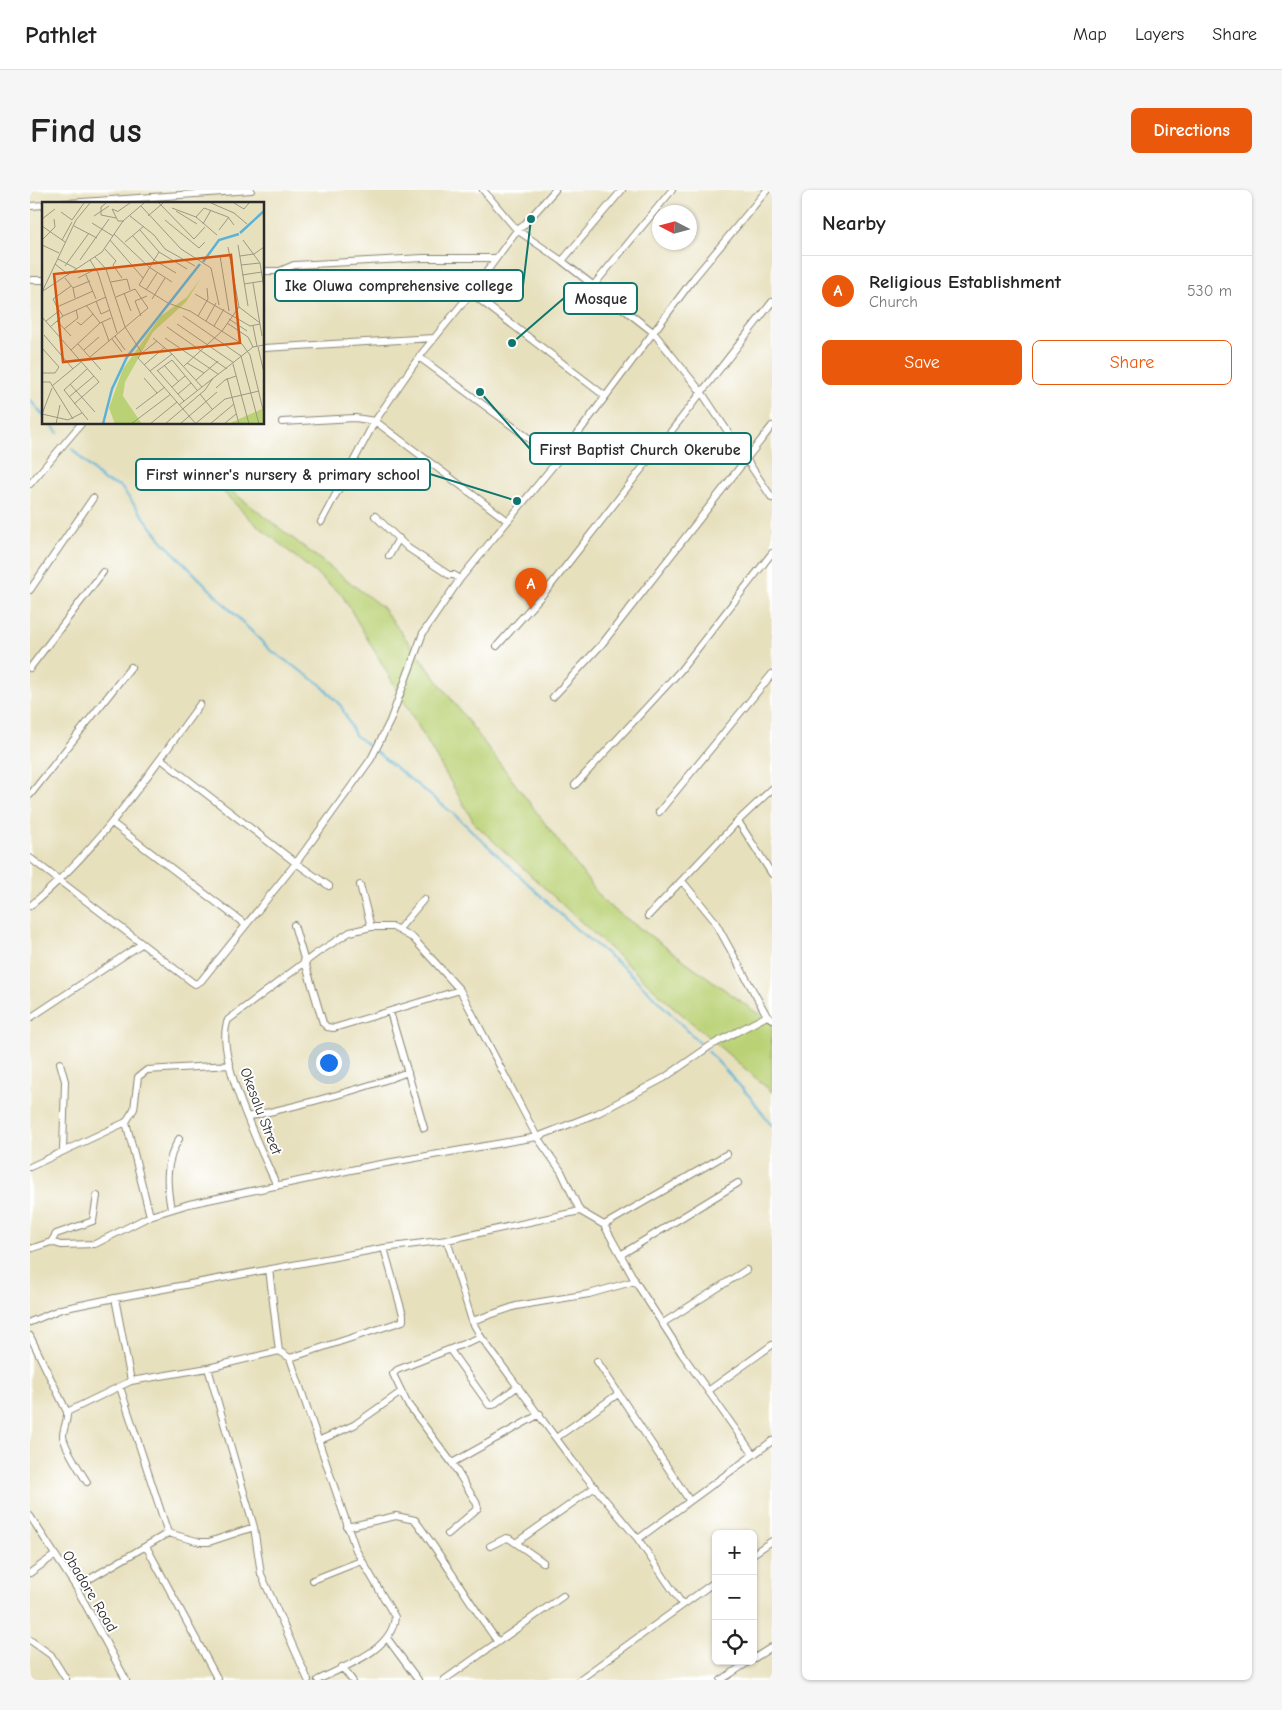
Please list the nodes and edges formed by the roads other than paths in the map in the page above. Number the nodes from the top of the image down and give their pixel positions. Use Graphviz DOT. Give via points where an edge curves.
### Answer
graph roads {
  1 [pos="251,190"];
  2 [pos="483,190"];
  3 [pos="555,190"];
  4 [pos="622,190"];
  5 [pos="672,190"];
  6 [pos="767,190"];
  7 [pos="82,202"];
  8 [pos="517,230"];
  9 [pos="495,258"];
  10 [pos="562,261"];
  11 [pos="265,271"];
  12 [pos="32,280"];
  13 [pos="42,280"];
  14 [pos="593,286"];
  15 [pos="471,292"];
  16 [pos="772,302"];
  17 [pos="653,332"];
  18 [pos="434,338"];
  19 [pos="265,348"];
  20 [pos="419,357"];
  21 [pos="702,393"];
  22 [pos="605,396"];
  23 [pos="375,421"];
  24 [pos="282,422"];
  25 [pos="80,425"];
  26 [pos="772,426"];
  27 [pos="558,460"];
  28 [pos="745,461"];
  29 [pos="30,484"];
  30 [pos="93,498"];
  31 [pos="772,498"];
  32 [pos="375,516"];
  33 [pos="508,521"];
  34 [pos="321,522"];
  35 [pos="399,538"];
  36 [pos="772,553"];
  37 [pos="388,556"];
  38 [pos="103,572"];
  39 [pos="460,580"];
  40 [pos="30,590"];
  41 [pos="497,646"];
  42 [pos="131,667"];
  43 [pos="30,668"];
  44 [pos="772,674"];
  45 [pos="553,697"];
  46 [pos="200,704"];
  47 [pos="162,759"];
  48 [pos="574,785"];
  49 [pos="772,790"];
  50 [pos="30,796"];
  51 [pos="659,812"];
  52 [pos="738,821"];
  53 [pos="112,823"];
  54 [pos="30,858"];
  55 [pos="296,864"];
  56 [pos="772,874"];
  57 [pos="682,881"];
  58 [pos="58,882"];
  59 [pos="360,885"];
  60 [pos="329,886"];
  61 [pos="424,898"];
  62 [pos="30,906"];
  63 [pos="648,916"];
  64 [pos="246,925"];
  65 [pos="294,925"];
  66 [pos="371,927"];
  67 [pos="399,929"];
  68 [pos="140,945"];
  69 [pos="304,963"];
  70 [pos="460,990"];
  71 [pos="390,1012"];
  72 [pos="30,1018"];
  73 [pos="769,1018"];
  74 [pos="60,1063"];
  75 [pos="230,1065"];
  76 [pos="408,1072"];
  77 [pos="247,1117"];
  78 [pos="126,1122"];
  79 [pos="424,1128"];
  80 [pos="537,1137"];
  81 [pos="179,1139"];
  82 [pos="64,1151"];
  83 [pos="727,1154"];
  84 [pos="30,1167"];
  85 [pos="738,1183"];
  86 [pos="277,1186"];
  87 [pos="97,1196"];
  88 [pos="171,1209"];
  89 [pos="580,1211"];
  90 [pos="150,1216"];
  91 [pos="604,1224"];
  92 [pos="447,1240"];
  93 [pos="51,1242"];
  94 [pos="384,1248"];
  95 [pos="30,1249"];
  96 [pos="622,1254"];
  97 [pos="269,1269"];
  98 [pos="746,1270"];
  99 [pos="635,1280"];
  100 [pos="115,1298"];
  101 [pos="472,1320"];
  102 [pos="30,1322"];
  103 [pos="664,1323"];
  104 [pos="30,1336"];
  105 [pos="481,1337"];
  106 [pos="772,1345"];
  107 [pos="450,1350"];
  108 [pos="279,1351"];
  109 [pos="290,1358"];
  110 [pos="597,1361"];
  111 [pos="208,1368"];
  112 [pos="130,1381"];
  113 [pos="518,1386"];
  114 [pos="120,1387"];
  115 [pos="708,1391"];
  116 [pos="401,1392"];
  117 [pos="618,1394"];
  118 [pos="67,1412"];
  119 [pos="540,1414"];
  120 [pos="556,1438"];
  121 [pos="318,1441"];
  122 [pos="772,1441"];
  123 [pos="753,1454"];
  124 [pos="452,1463"];
  125 [pos="88,1482"];
  126 [pos="595,1487"];
  127 [pos="689,1500"];
  128 [pos="30,1516"];
  129 [pos="254,1527"];
  130 [pos="347,1527"];
  131 [pos="168,1533"];
  132 [pos="448,1534"];
  133 [pos="638,1539"];
  134 [pos="772,1541"];
  135 [pos="517,1542"];
  136 [pos="146,1546"];
  137 [pos="490,1546"];
  138 [pos="757,1551"];
  139 [pos="55,1555"];
  140 [pos="361,1561"];
  141 [pos="544,1562"];
  142 [pos="30,1573"];
  143 [pos="312,1580"];
  144 [pos="712,1583"];
  145 [pos="76,1587"];
  146 [pos="563,1596"];
  147 [pos="682,1604"];
  148 [pos="387,1638"];
  149 [pos="30,1640"];
  150 [pos="498,1642"];
  151 [pos="772,1647"];
  152 [pos="757,1656"];
  153 [pos="744,1665"];
  154 [pos="342,1667"];
  155 [pos="66,1679"];
  156 [pos="126,1680"];
  157 [pos="218,1680"];
  158 [pos="308,1680"];
  159 [pos="318,1680"];
  160 [pos="352,1680"];
  161 [pos="418,1680"];
  162 [pos="444,1680"];
  163 [pos="578,1680"];
  164 [pos="723,1680"];
  1 -- 7 [label="street"];
  2 -- 8 [label="street"];
  3 -- 8 [label="street"];
  4 -- 10 [label="street"];
  5 -- 14 [label="street"];
  6 -- 17 [label="street"];
  8 -- 9 [label="street"];
  8 -- 10 [label="street"];
  9 -- 11 [label="street" via="423,258 294,265 280,271"];
  9 -- 15 [label="street"];
  10 -- 14 [label="street"];
  12 -- 13 [label="street"];
  14 -- 17 [label="street"];
  15 -- 18 [label="street"];
  15 -- 22 [label="street"];
  16 -- 21 [label="street"];
  17 -- 21 [label="street"];
  17 -- 22 [label="street"];
  18 -- 19 [label="street"];
  18 -- 20 [label="street"];
  20 -- 23 [label="street"];
  20 -- 27 [label="street"];
  21 -- 28 [label="street"];
  21 -- 41 [label="street" via="551,585"];
  22 -- 27 [label="street"];
  23 -- 24 [label="street" via="355,418"];
  23 -- 33 [label="street"];
  23 -- 34 [label="street"];
  25 -- 29 [label="street"];
  26 -- 28 [label="street"];
  27 -- 33 [label="street"];
  28 -- 31 [label="street"];
  28 -- 45 [label="street" via="602,644"];
  30 -- 40 [label="street"];
  32 -- 35 [label="street"];
  33 -- 39 [label="street"];
  35 -- 37 [label="street"];
  35 -- 39 [label="street" via="408,548"];
  36 -- 48 [label="street" via="680,671"];
  38 -- 43 [label="street"];
  39 -- 55 [label="street" via="423,633 390,721 371,759"];
  42 -- 50 [label="street"];
  44 -- 51 [label="street"];
  46 -- 47 [label="street"];
  47 -- 53 [label="street"];
  47 -- 55 [label="street"];
  49 -- 52 [label="street"];
  52 -- 56 [label="street"];
  52 -- 57 [label="street"];
  53 -- 58 [label="street"];
  53 -- 64 [label="street"];
  54 -- 58 [label="street"];
  55 -- 60 [label="street"];
  55 -- 64 [label="street"];
  57 -- 63 [label="street"];
  57 -- 73 [label="street" via="714,920"];
  58 -- 62 [label="street"];
  58 -- 68 [label="street"];
  59 -- 66 [label="street"];
  61 -- 67 [label="street"];
  64 -- 68 [label="street" via="195,984"];
  65 -- 69 [label="street"];
  66 -- 67 [label="street"];
  66 -- 69 [label="street, Okesalu Street" via="350,932"];
  67 -- 70 [label="street" via="427,951"];
  68 -- 72 [label="street"];
  69 -- 71 [label="street" via="326,1027 334,1028"];
  69 -- 75 [label="street, Okesalu Street" via="228,1020 224,1038"];
  70 -- 71 [label="street"];
  70 -- 80 [label="street"];
  71 -- 76 [label="street"];
  73 -- 80 [label="street" via="710,1046 664,1078 598,1113"];
  74 -- 82 [label="street" via="65,1081"];
  75 -- 77 [label="street, Okesalu Street"];
  75 -- 78 [label="street" via="142,1072 136,1083 134,1109"];
  76 -- 77 [label="street" via="314,1103"];
  76 -- 79 [label="street"];
  77 -- 86 [label="street, Okesalu Street"];
  78 -- 82 [label="street"];
  78 -- 90 [label="street"];
  80 -- 86 [label="street" via="375,1164"];
  80 -- 89 [label="street" via="561,1171"];
  81 -- 88 [label="street" via="167,1170"];
  82 -- 84 [label="street"];
  83 -- 91 [label="street"];
  85 -- 96 [label="street"];
  86 -- 88 [label="street"];
  87 -- 93 [label="street" via="93,1221 56,1234"];
  88 -- 90 [label="street"];
  89 -- 91 [label="street"];
  89 -- 92 [label="street"];
  90 -- 93 [label="street" via="95,1244 61,1245"];
  91 -- 96 [label="street"];
  92 -- 94 [label="street"];
  92 -- 101 [label="street"];
  93 -- 95 [label="street"];
  94 -- 97 [label="street"];
  94 -- 109 [label="street" via="403,1321"];
  96 -- 99 [label="street"];
  97 -- 100 [label="street"];
  97 -- 108 [label="street"];
  98 -- 103 [label="street"];
  99 -- 101 [label="street" via="589,1294 516,1306"];
  99 -- 103 [label="street"];
  100 -- 102 [label="street" via="61,1309"];
  100 -- 112 [label="street"];
  101 -- 105 [label="street"];
  103 -- 115 [label="street"];
  104 -- 118 [label="street"];
  105 -- 107 [label="street"];
  105 -- 113 [label="street"];
  106 -- 115 [label="street"];
  107 -- 113 [label="street" via="489,1405"];
  107 -- 116 [label="street" via="395,1372 394,1378"];
  108 -- 109 [label="street"];
  108 -- 111 [label="street"];
  109 -- 121 [label="street"];
  110 -- 117 [label="street"];
  111 -- 112 [label="street"];
  111 -- 129 [label="street"];
  112 -- 114 [label="street"];
  113 -- 119 [label="street"];
  114 -- 118 [label="street"];
  114 -- 131 [label="street"];
  115 -- 123 [label="street"];
  116 -- 121 [label="street" via="354,1425"];
  116 -- 124 [label="street" via="418,1420"];
  117 -- 120 [label="street"];
  117 -- 127 [label="street"];
  118 -- 125 [label="street" via="64,1442"];
  119 -- 120 [label="street"];
  119 -- 124 [label="street"];
  120 -- 126 [label="street"];
  121 -- 130 [label="street"];
  122 -- 123 [label="street"];
  123 -- 127 [label="street"];
  124 -- 132 [label="street" via="478,1508"];
  126 -- 133 [label="street"];
  126 -- 135 [label="street"];
  127 -- 133 [label="street"];
  128 -- 139 [label="street, Obadore Road"];
  129 -- 131 [label="street" via="210,1542"];
  129 -- 158 [label="street" via="261,1574"];
  130 -- 140 [label="street"];
  130 -- 150 [label="street" via="396,1516 415,1520"];
  131 -- 136 [label="street"];
  133 -- 147 [label="street"];
  134 -- 138 [label="street"];
  135 -- 137 [label="street" via="506,1538"];
  135 -- 141 [label="street"];
  136 -- 145 [label="street"];
  136 -- 157 [label="street"];
  139 -- 142 [label="street"];
  139 -- 145 [label="street, Obadore Road"];
  140 -- 143 [label="street"];
  140 -- 148 [label="street" via="394,1611 395,1622"];
  144 -- 147 [label="street"];
  145 -- 156 [label="street, Obadore Road"];
  146 -- 150 [label="street"];
  147 -- 163 [label="street"];
  148 -- 154 [label="street" via="367,1654"];
  148 -- 161 [label="street"];
  149 -- 155 [label="street" via="50,1655"];
  150 -- 162 [label="street"];
  151 -- 152 [label="street"];
  153 -- 164 [label="street"];
  154 -- 159 [label="street"];
  154 -- 160 [label="street"];
}
